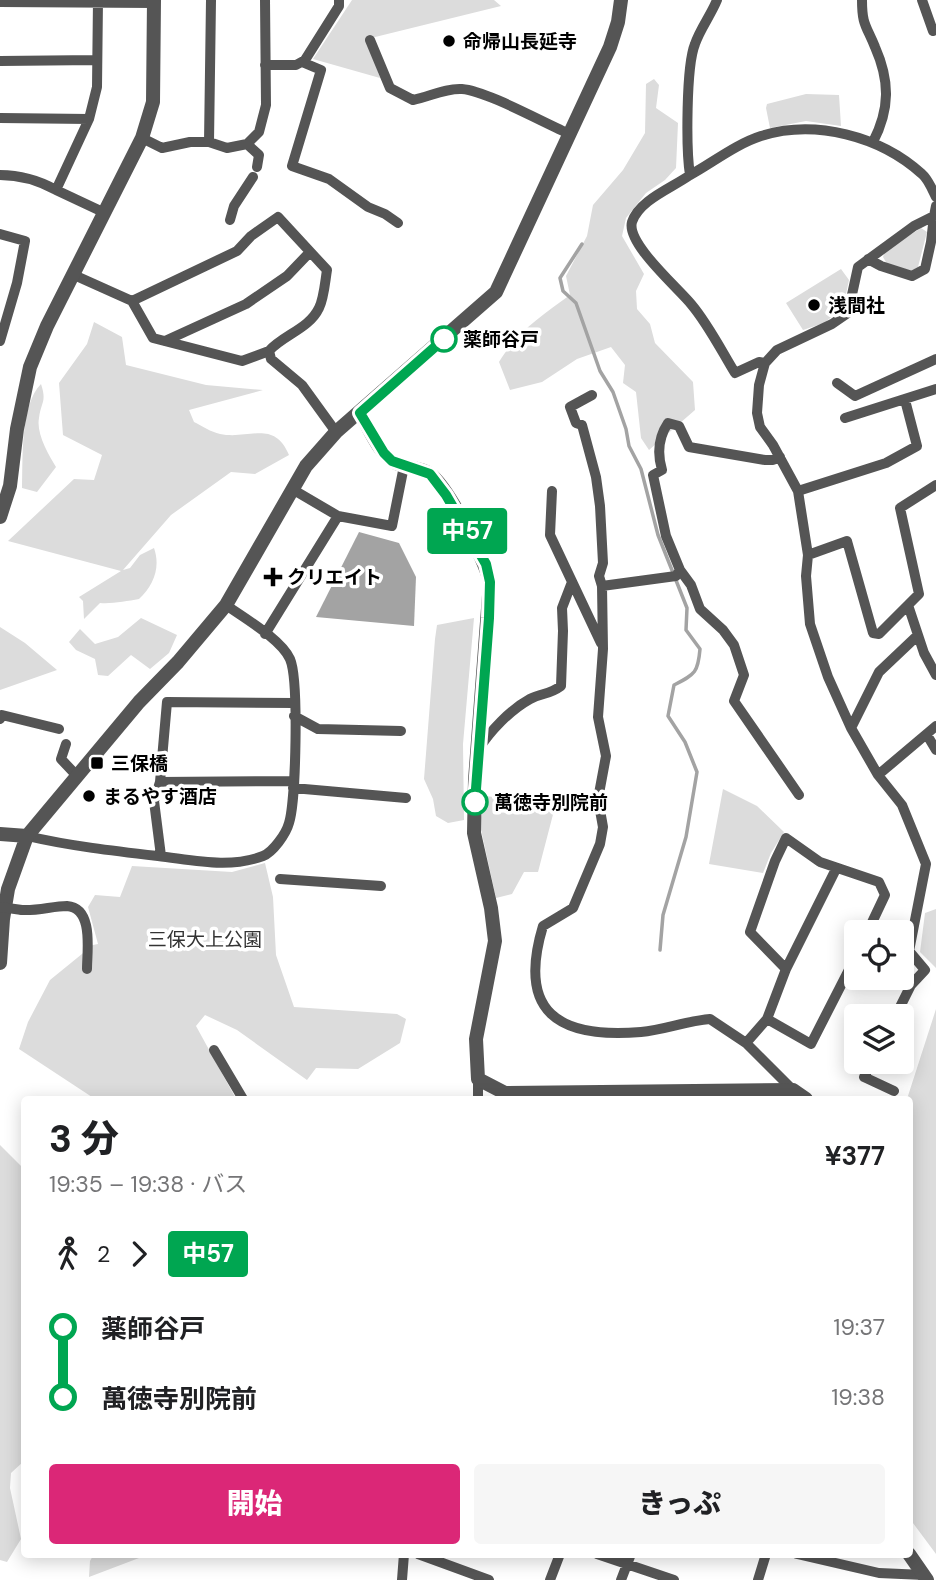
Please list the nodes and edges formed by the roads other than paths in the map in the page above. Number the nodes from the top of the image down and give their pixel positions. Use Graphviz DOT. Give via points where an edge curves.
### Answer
graph roads {
  1 [pos="211,0"];
  2 [pos="265,0"];
  3 [pos="339,0"];
  4 [pos="621,0"];
  5 [pos="717,0"];
  6 [pos="862,0"];
  7 [pos="922,0"];
  8 [pos="7,1"];
  9 [pos="98,2"];
  10 [pos="154,2"];
  11 [pos="936,29"];
  12 [pos="370,40"];
  13 [pos="97,60"];
  14 [pos="0,61"];
  15 [pos="302,62"];
  16 [pos="265,65"];
  17 [pos="0,118"];
  18 [pos="89,119"];
  19 [pos="570,134"];
  20 [pos="142,138"];
  21 [pos="209,142"];
  22 [pos="873,142"];
  23 [pos="247,144"];
  24 [pos="0,175"];
  25 [pos="690,175"];
  26 [pos="56,190"];
  27 [pos="936,197"];
  28 [pos="935,211"];
  29 [pos="105,214"];
  30 [pos="230,220"];
  31 [pos="398,223"];
  32 [pos="0,234"];
  33 [pos="310,252"];
  34 [pos="868,259"];
  35 [pos="74,275"];
  36 [pos="132,301"];
  37 [pos="0,341"];
  38 [pos="165,341"];
  39 [pos="269,351"];
  40 [pos="936,359"];
  41 [pos="765,363"];
  42 [pos="837,383"];
  43 [pos="936,389"];
  44 [pos="592,396"];
  45 [pos="905,400"];
  46 [pos="360,413"];
  47 [pos="845,418"];
  48 [pos="336,432"];
  49 [pos="780,457"];
  50 [pos="404,466"];
  51 [pos="936,485"];
  52 [pos="292,489"];
  53 [pos="552,491"];
  54 [pos="798,491"];
  55 [pos="338,516"];
  56 [pos="0,517"];
  57 [pos="808,555"];
  58 [pos="680,570"];
  59 [pos="572,582"];
  60 [pos="602,586"];
  61 [pos="226,605"];
  62 [pos="908,605"];
  63 [pos="265,634"];
  64 [pos="917,636"];
  65 [pos="603,649"];
  66 [pos="936,674"];
  67 [pos="294,703"];
  68 [pos="294,716"];
  69 [pos="0,719"];
  70 [pos="936,726"];
  71 [pos="851,728"];
  72 [pos="60,729"];
  73 [pos="401,731"];
  74 [pos="927,735"];
  75 [pos="66,744"];
  76 [pos="478,750"];
  77 [pos="936,750"];
  78 [pos="878,775"];
  79 [pos="78,777"];
  80 [pos="160,782"];
  81 [pos="293,784"];
  82 [pos="799,795"];
  83 [pos="405,798"];
  84 [pos="0,834"];
  85 [pos="27,836"];
  86 [pos="161,856"];
  87 [pos="836,869"];
  88 [pos="279,879"];
  89 [pos="381,886"];
  90 [pos="0,907"];
  91 [pos="873,920"];
  92 [pos="913,920"];
  93 [pos="914,960"];
  94 [pos="0,963"];
  95 [pos="87,969"];
  96 [pos="786,969"];
  97 [pos="844,979"];
  98 [pos="914,982"];
  99 [pos="766,1019"];
  100 [pos="746,1043"];
  101 [pos="214,1050"];
  102 [pos="866,1074"];
  103 [pos="478,1079"];
  104 [pos="793,1090"];
  105 [pos="894,1091"];
  106 [pos="751,1095"];
  107 [pos="241,1096"];
  108 [pos="478,1096"];
  109 [pos="682,1096"];
  110 [pos="802,1096"];
  111 [pos="404,1558"];
  112 [pos="429,1558"];
  113 [pos="558,1558"];
  114 [pos="765,1558"];
  115 [pos="811,1558"];
  116 [pos="912,1558"];
  117 [pos="629,1559"];
  118 [pos="878,1577"];
  119 [pos="926,1578"];
  120 [pos="402,1580"];
  121 [pos="489,1580"];
  122 [pos="550,1580"];
  123 [pos="621,1580"];
  124 [pos="674,1580"];
  125 [pos="758,1580"];
  1 -- 21 [label="street"];
  2 -- 16 [label="street"];
  3 -- 15 [label="street"];
  4 -- 19 [label="street" via="610,47"];
  5 -- 25 [label="street" via="694,45"];
  6 -- 22 [label="street" via="862,21 876,47 888,91 882,125"];
  7 -- 11 [label="street" via="933,31"];
  8 -- 9 [label="street"];
  9 -- 10 [label="street"];
  9 -- 13 [label="street"];
  10 -- 20 [label="street" via="153,102"];
  12 -- 19 [label="street" via="390,88 413,100 461,89"];
  13 -- 14 [label="street"];
  13 -- 18 [label="street" via="97,87"];
  15 -- 16 [label="street"];
  15 -- 31 [label="street" via="321,70 292,166 329,179"];
  16 -- 23 [label="street" via="265,117"];
  17 -- 18 [label="street"];
  18 -- 26 [label="street"];
  19 -- 46 [label="street" via="496,292"];
  20 -- 21 [label="street" via="162,148"];
  20 -- 29 [label="street"];
  21 -- 23 [label="street" via="228,148"];
  22 -- 25 [label="street" via="807,128 783,130 757,137"];
  22 -- 27 [label="street" via="924,175"];
  23 -- 30 [label="street" via="259,155"];
  24 -- 26 [label="street" via="38,181"];
  25 -- 41 [label="street" via="648,201 636,214 631,226 635,240 692,305 735,373"];
  26 -- 29 [label="street"];
  28 -- 34 [label="street"];
  28 -- 34 [label="street" via="925,269 912,276"];
  29 -- 35 [label="street"];
  32 -- 37 [label="street" via="25,240"];
  33 -- 36 [label="street" via="278,216 237,251"];
  33 -- 38 [label="street" via="287,276 246,304"];
  33 -- 39 [label="street" via="327,270 319,309"];
  34 -- 41 [label="street" via="858,267 848,313 777,350"];
  35 -- 36 [label="street"];
  35 -- 56 [label="street" via="30,367 10,486"];
  36 -- 38 [label="street" via="153,338"];
  38 -- 39 [label="street" via="242,361"];
  39 -- 48 [label="street" via="271,359 302,385"];
  40 -- 42 [label="street" via="855,396"];
  41 -- 49 [label="street" via="757,413"];
  43 -- 45 [label="street"];
  44 -- 60 [label="street" via="570,407 576,423 582,425 596,477"];
  45 -- 47 [label="street"];
  45 -- 54 [label="street" via="917,446"];
  46 -- 48 [label="street"];
  46 -- 50 [label="street" via="384,453"];
  48 -- 52 [label="street"];
  49 -- 54 [label="street"];
  49 -- 58 [label="street" via="765,460 689,447 679,426 668,423 660,435 662,470 653,475 666,536"];
  50 -- 55 [label="street" via="392,526"];
  50 -- 76 [label="street" via="430,474 486,564 489,606"];
  51 -- 62 [label="street" via="900,509 919,594"];
  52 -- 55 [label="street"];
  52 -- 61 [label="street"];
  53 -- 59 [label="street" via="550,536"];
  54 -- 57 [label="street"];
  55 -- 63 [label="street"];
  57 -- 62 [label="street" via="847,541 873,633 879,634"];
  57 -- 71 [label="street" via="810,624"];
  58 -- 60 [label="street" via="676,576"];
  58 -- 82 [label="street" via="700,609 734,645 744,675 734,701"];
  59 -- 65 [label="street"];
  59 -- 76 [label="street" via="562,608 561,686 551,694 531,698 486,736"];
  60 -- 65 [label="street"];
  61 -- 63 [label="street"];
  61 -- 79 [label="street"];
  62 -- 64 [label="street"];
  63 -- 67 [label="street" via="290,659"];
  64 -- 66 [label="street"];
  64 -- 71 [label="street" via="879,672"];
  65 -- 100 [label="street" via="598,717 606,756 598,799 603,827 600,844 573,908 543,926 534,970 537,990 544,1009 561,1022 583,1029 641,1032 710,1019"];
  67 -- 68 [label="street"];
  67 -- 80 [label="street" via="167,702"];
  68 -- 73 [label="street" via="317,729"];
  68 -- 81 [label="street"];
  69 -- 72 [label="street" via="2,715"];
  70 -- 74 [label="street"];
  71 -- 78 [label="street"];
  74 -- 77 [label="street"];
  74 -- 78 [label="street"];
  75 -- 79 [label="street" via="61,759"];
  76 -- 103 [label="street" via="474,833 495,941 476,1039"];
  78 -- 92 [label="street" via="902,805 926,864"];
  79 -- 85 [label="street"];
  80 -- 81 [label="street"];
  80 -- 86 [label="street" via="154,801"];
  81 -- 83 [label="street"];
  81 -- 86 [label="street" via="289,824 266,855 224,864"];
  84 -- 85 [label="street"];
  85 -- 86 [label="street"];
  85 -- 94 [label="street" via="8,889"];
  87 -- 91 [label="street" via="879,882 885,895"];
  87 -- 96 [label="street"];
  87 -- 96 [label="street" via="786,838 750,932"];
  88 -- 89 [label="street"];
  90 -- 95 [label="street, bridge" via="39,911 69,906 81,912 86,923"];
  93 -- 98 [label="street" via="925,970"];
  96 -- 99 [label="street"];
  97 -- 99 [label="street" via="811,1044"];
  99 -- 100 [label="street"];
  100 -- 104 [label="street"];
  101 -- 107 [label="street"];
  102 -- 105 [label="street"];
  103 -- 108 [label="street"];
  103 -- 109 [label="street" via="505,1093"];
  104 -- 106 [label="street"];
  104 -- 110 [label="street"];
  106 -- 109 [label="street"];
  111 -- 120 [label="street"];
  112 -- 121 [label="street"];
  113 -- 122 [label="street"];
  114 -- 125 [label="street"];
  115 -- 118 [label="street"];
  116 -- 119 [label="street"];
  117 -- 123 [label="street"];
  117 -- 124 [label="street"];
  118 -- 119 [label="street"];
}
